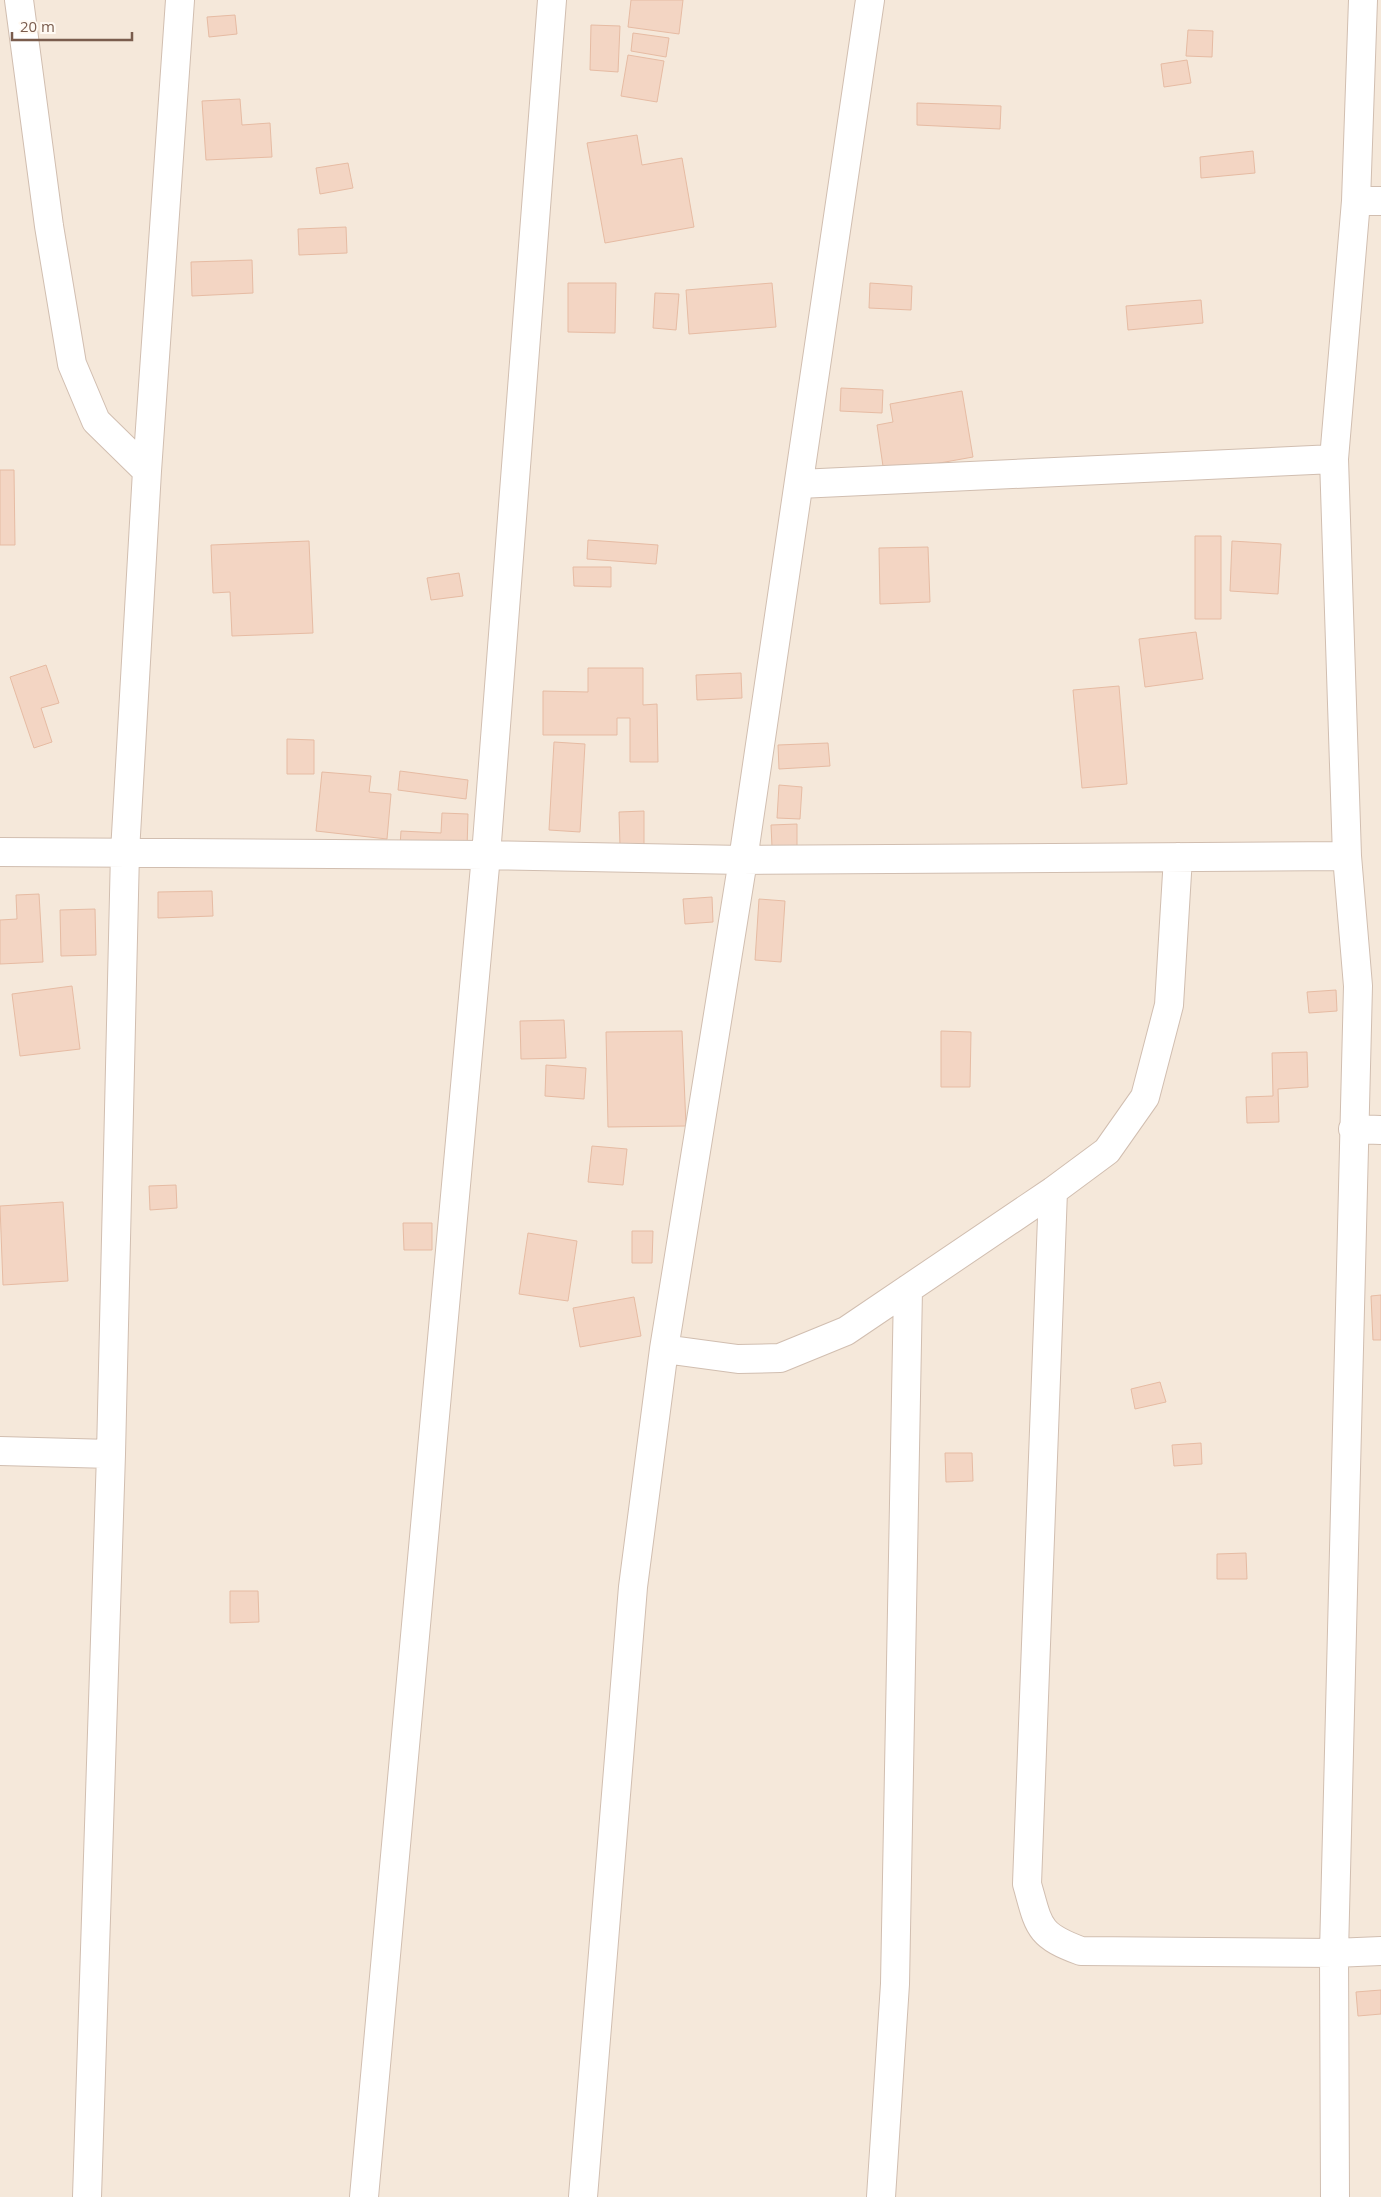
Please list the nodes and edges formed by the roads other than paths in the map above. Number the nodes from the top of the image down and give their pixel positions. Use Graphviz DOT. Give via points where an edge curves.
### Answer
graph roads {
  1 [pos="18,0"];
  2 [pos="180,0"];
  3 [pos="552,0"];
  4 [pos="870,0"];
  5 [pos="1363,0"];
  6 [pos="1368,201"];
  7 [pos="1334,459"];
  8 [pos="147,471"];
  9 [pos="799,484"];
  10 [pos="0,852"];
  11 [pos="125,852"];
  12 [pos="486,855"];
  13 [pos="1178,856"];
  14 [pos="1347,856"];
  15 [pos="743,860"];
  16 [pos="1353,1130"];
  17 [pos="1381,1130"];
  18 [pos="1053,1191"];
  19 [pos="908,1289"];
  20 [pos="664,1349"];
  21 [pos="0,1451"];
  22 [pos="111,1454"];
  23 [pos="1381,1951"];
  24 [pos="1334,1953"];
  25 [pos="87,2197"];
  26 [pos="364,2197"];
  27 [pos="583,2197"];
  28 [pos="881,2197"];
  29 [pos="1336,2197"];
  1 -- 8 [label="street" via="49,226 72,364 96,421"];
  2 -- 8 [label="street"];
  3 -- 12 [label="street"];
  4 -- 9 [label="street"];
  5 -- 6 [label="street"];
  6 -- 7 [label="street"];
  7 -- 9 [label="street"];
  7 -- 14 [label="street"];
  8 -- 11 [label="street"];
  9 -- 15 [label="street"];
  10 -- 11 [label="street"];
  11 -- 12 [label="street"];
  11 -- 22 [label="street"];
  12 -- 15 [label="street"];
  12 -- 26 [label="street"];
  13 -- 14 [label="street"];
  13 -- 15 [label="street"];
  13 -- 18 [label="street" via="1169,1005 1146,1097 1107,1151"];
  14 -- 16 [label="street" via="1358,986"];
  15 -- 20 [label="street"];
  16 -- 17 [label="street"];
  16 -- 24 [label="street"];
  18 -- 19 [label="street"];
  18 -- 24 [label="street" via="1027,1884 1039,1924 1056,1942 1081,1951"];
  19 -- 20 [label="street" via="846,1331 780,1358 738,1359"];
  19 -- 28 [label="street" via="895,1984"];
  20 -- 27 [label="street" via="633,1587"];
  21 -- 22 [label="street"];
  22 -- 25 [label="street"];
  23 -- 24 [label="street"];
  24 -- 29 [label="street"];
}
